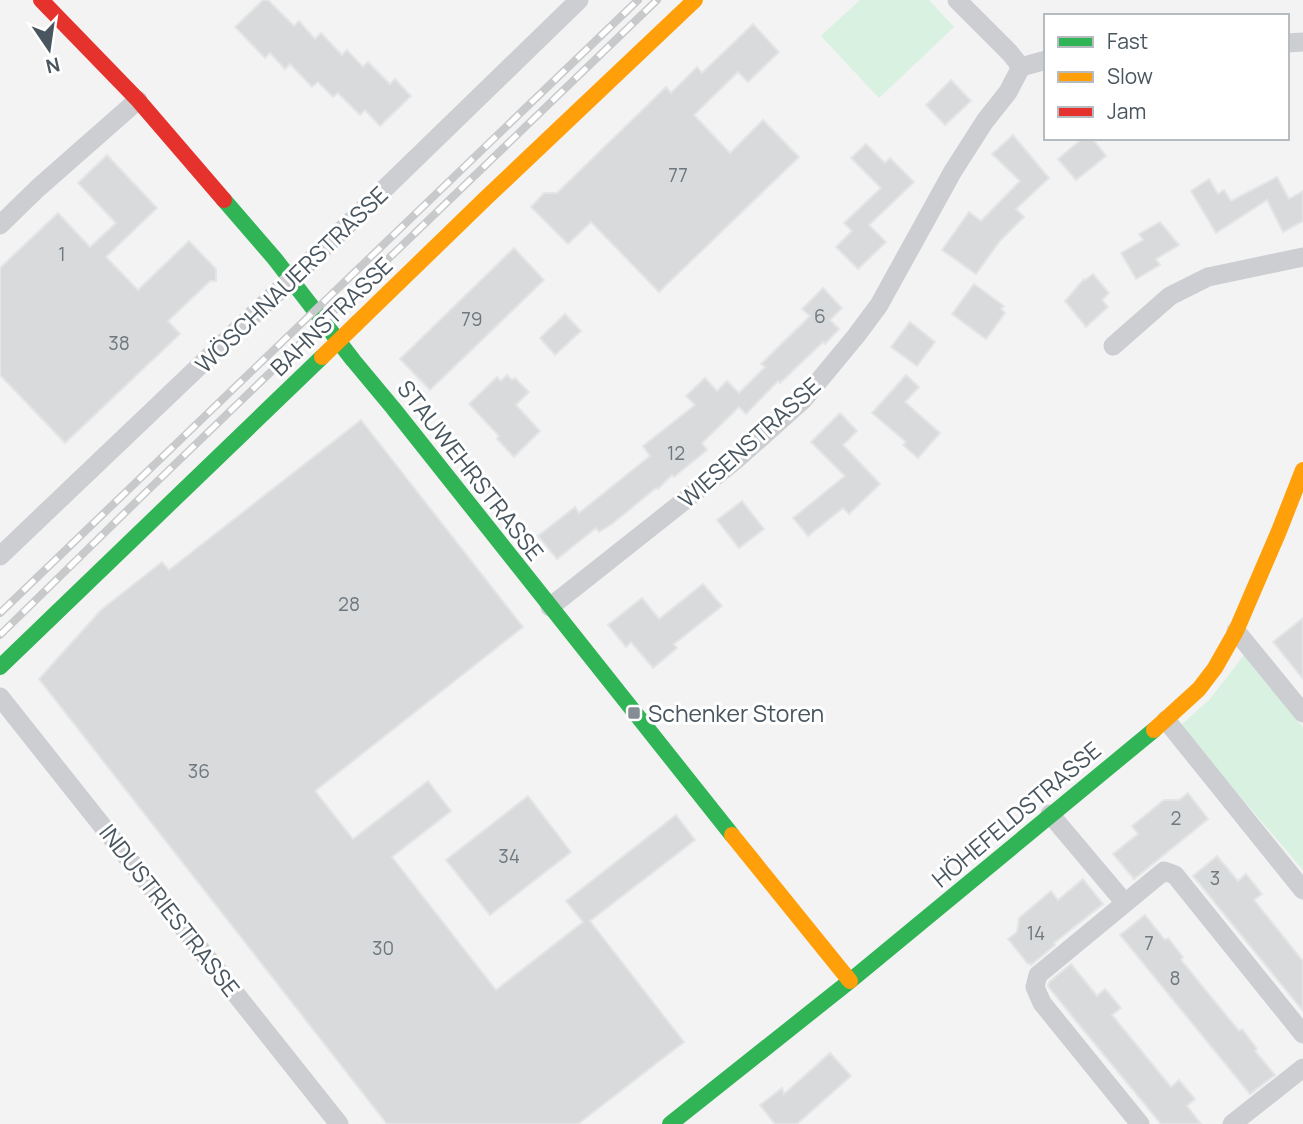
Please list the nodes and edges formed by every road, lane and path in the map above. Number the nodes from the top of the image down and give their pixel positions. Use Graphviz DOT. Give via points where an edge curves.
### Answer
graph roads {
  1 [pos="41,0"];
  2 [pos="579,0"];
  3 [pos="695,0"];
  4 [pos="957,0"];
  5 [pos="1044,61"];
  6 [pos="1021,67"];
  7 [pos="138,100"];
  8 [pos="0,225"];
  9 [pos="1303,257"];
  10 [pos="1113,346"];
  11 [pos="1303,470"];
  12 [pos="0,556"];
  13 [pos="551,607"];
  14 [pos="1236,631"];
  15 [pos="0,667"];
  16 [pos="0,697"];
  17 [pos="1303,713"];
  18 [pos="1166,720"];
  19 [pos="1050,814"];
  20 [pos="1303,890"];
  21 [pos="1125,903"];
  22 [pos="850,981"];
  23 [pos="1303,1034"];
  24 [pos="1303,1068"];
  25 [pos="339,1124"];
  26 [pos="670,1124"];
  27 [pos="1140,1124"];
  28 [pos="1233,1124"];
  1 -- 7 [label="street, STAUWEHRSTRASSE"];
  2 -- 12 [label="street, WÖSCHNAUERSTRASSE, bridge"];
  3 -- 15 [label="street, BAHNSTRASSE, bridge"];
  4 -- 6 [label="street"];
  5 -- 6 [label="street"];
  6 -- 13 [label="street, WIESENSTRASSE" via="953,171 879,305 803,400 737,459"];
  7 -- 8 [label="street"];
  7 -- 13 [label="street, STAUWEHRSTRASSE" via="275,259"];
  9 -- 10 [label="street" via="1209,277 1170,296"];
  11 -- 14 [label="street, HÖHEFELDSTRASSE"];
  13 -- 22 [label="street, STAUWEHRSTRASSE"];
  14 -- 17 [label="street"];
  14 -- 18 [label="street, HÖHEFELDSTRASSE" via="1199,689"];
  16 -- 25 [label="street, INDUSTRIESTRASSE"];
  18 -- 19 [label="street, HÖHEFELDSTRASSE"];
  18 -- 20 [label="street"];
  19 -- 21 [label="street"];
  19 -- 22 [label="street, HÖHEFELDSTRASSE"];
  21 -- 23 [label="street" via="1164,871 1174,875"];
  21 -- 27 [label="street" via="1038,975 1035,987 1042,1003"];
  22 -- 26 [label="street, HÖHEFELDSTRASSE"];
  24 -- 28 [label="street"];
}
